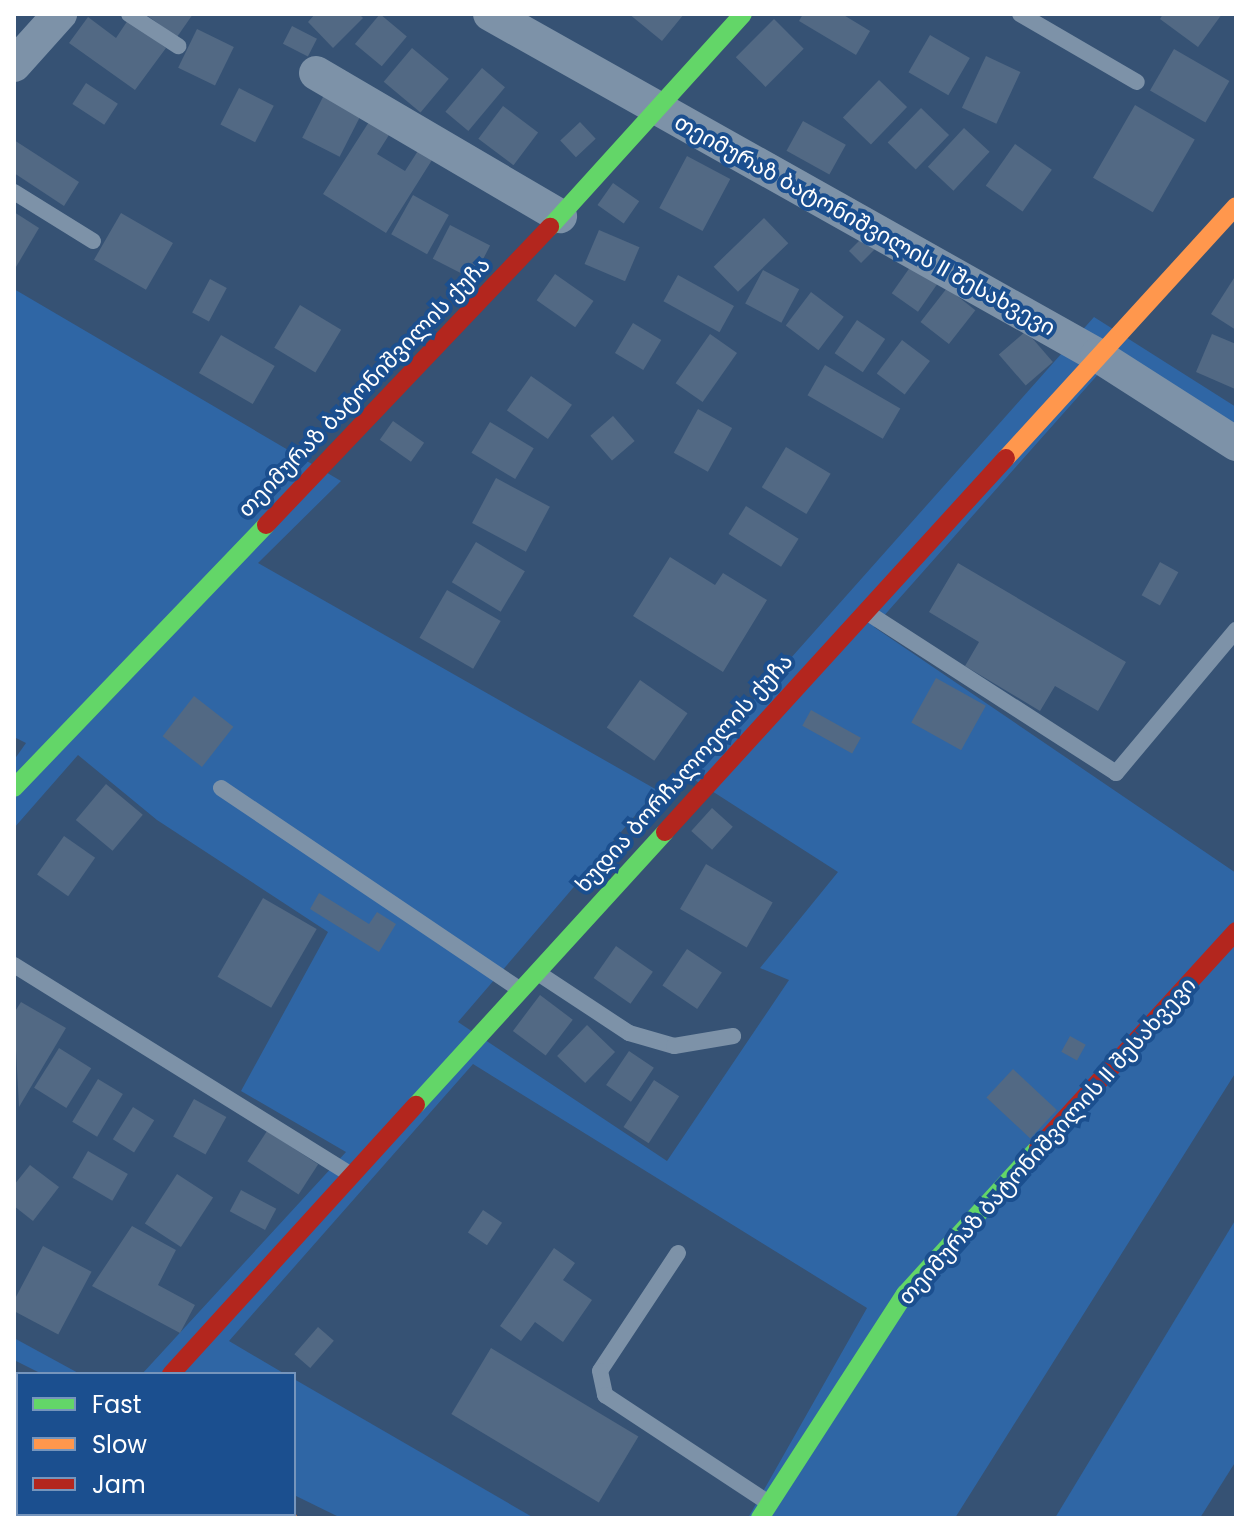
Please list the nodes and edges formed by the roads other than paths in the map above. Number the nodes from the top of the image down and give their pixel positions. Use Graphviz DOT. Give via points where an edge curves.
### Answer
graph roads {
  1 [pos="60,14"];
  2 [pos="129,14"];
  3 [pos="490,14"];
  4 [pos="743,14"];
  5 [pos="1020,14"];
  6 [pos="178,46"];
  7 [pos="14,65"];
  8 [pos="316,73"];
  9 [pos="1137,82"];
  10 [pos="661,111"];
  11 [pos="14,192"];
  12 [pos="1236,206"];
  13 [pos="560,216"];
  14 [pos="93,241"];
  15 [pos="1097,355"];
  16 [pos="1236,444"];
  17 [pos="863,610"];
  18 [pos="1236,630"];
  19 [pos="14,788"];
  20 [pos="221,788"];
  21 [pos="1236,931"];
  22 [pos="14,965"];
  23 [pos="536,972"];
  24 [pos="520,990"];
  25 [pos="733,1036"];
  26 [pos="352,1175"];
  27 [pos="678,1253"];
  28 [pos="173,1372"];
  29 [pos="764,1510"];
  1 -- 7 [label="street"];
  2 -- 6 [label="lane"];
  3 -- 10 [label="street, თეიმურაზ ბატონიშვილის II შესახვევი"];
  4 -- 10 [label="street, თეიმურაზ ბატონიშვილის ქუჩა"];
  5 -- 9 [label="lane"];
  8 -- 13 [label="street"];
  10 -- 13 [label="street, თეიმურაზ ბატონიშვილის ქუჩა"];
  10 -- 15 [label="street, თეიმურაზ ბატონიშვილის II შესახვევი"];
  11 -- 14 [label="lane"];
  12 -- 15 [label="street, ხუდია ბორჩალოელის ქუჩა"];
  13 -- 19 [label="street, თეიმურაზ ბატონიშვილის ქუჩა"];
  15 -- 16 [label="street, თეიმურაზ ბატონიშვილის II შესახვევი"];
  15 -- 17 [label="street, ხუდია ბორჩალოელის ქუჩა"];
  17 -- 18 [label="lane" via="1116,773"];
  17 -- 23 [label="street, ხუდია ბორჩალოელის ქუჩა"];
  20 -- 24 [label="lane"];
  21 -- 29 [label="street, თეიმურაზ ბატონიშვილის II შესახვევი" via="905,1294"];
  22 -- 26 [label="lane"];
  23 -- 24 [label="street, ხუდია ბორჩალოელის ქუჩა"];
  23 -- 25 [label="lane" via="629,1033 674,1046"];
  24 -- 26 [label="street, ხუდია ბორჩალოელის ქუჩა"];
  26 -- 28 [label="street, ხუდია ბორჩალოელის ქუჩა"];
  27 -- 29 [label="lane" via="600,1371 605,1395"];
}
